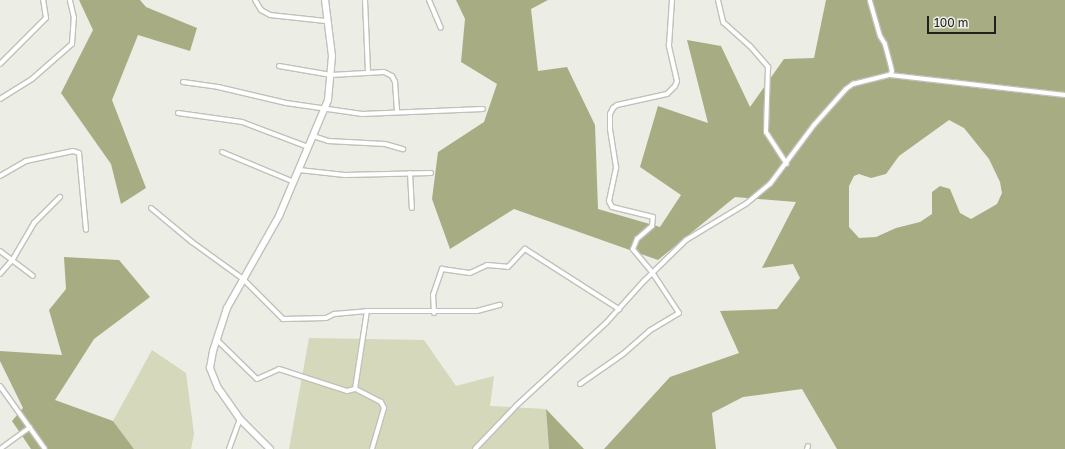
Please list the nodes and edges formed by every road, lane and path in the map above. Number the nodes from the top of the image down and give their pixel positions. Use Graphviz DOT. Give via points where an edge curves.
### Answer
graph roads {
  1 [pos="43,0"];
  2 [pos="70,0"];
  3 [pos="255,0"];
  4 [pos="325,0"];
  5 [pos="365,0"];
  6 [pos="429,0"];
  7 [pos="672,0"];
  8 [pos="718,0"];
  9 [pos="870,0"];
  10 [pos="326,21"];
  11 [pos="441,28"];
  12 [pos="0,64"];
  13 [pos="279,66"];
  14 [pos="368,73"];
  15 [pos="331,75"];
  16 [pos="890,75"];
  17 [pos="183,82"];
  18 [pos="1065,95"];
  19 [pos="0,99"];
  20 [pos="324,109"];
  21 [pos="483,109"];
  22 [pos="397,112"];
  23 [pos="178,113"];
  24 [pos="313,136"];
  25 [pos="308,147"];
  26 [pos="403,149"];
  27 [pos="222,152"];
  28 [pos="787,164"];
  29 [pos="299,170"];
  30 [pos="410,173"];
  31 [pos="430,173"];
  32 [pos="0,176"];
  33 [pos="294,182"];
  34 [pos="60,197"];
  35 [pos="151,208"];
  36 [pos="412,208"];
  37 [pos="86,230"];
  38 [pos="0,251"];
  39 [pos="13,260"];
  40 [pos="652,272"];
  41 [pos="0,274"];
  42 [pos="32,276"];
  43 [pos="242,278"];
  44 [pos="500,304"];
  45 [pos="619,309"];
  46 [pos="367,312"];
  47 [pos="434,313"];
  48 [pos="216,338"];
  49 [pos="580,384"];
  50 [pos="0,386"];
  51 [pos="355,389"];
  52 [pos="240,419"];
  53 [pos="30,427"];
  54 [pos="0,449"];
  55 [pos="45,449"];
  56 [pos="228,449"];
  57 [pos="270,449"];
  58 [pos="372,449"];
  59 [pos="475,449"];
  1 -- 12 [label="street" via="46,18"];
  2 -- 19 [label="street" via="74,18 72,44 32,79"];
  3 -- 10 [label="street" via="260,10 270,15"];
  4 -- 10 [label="street"];
  5 -- 14 [label="street"];
  6 -- 11 [label="street"];
  7 -- 40 [label="street" via="669,45 677,81 675,86 667,94 656,98 618,105 610,114 616,167 609,201 612,206 653,217 652,226 637,239 633,249"];
  8 -- 28 [label="street" via="724,22 768,66 766,132"];
  9 -- 16 [label="street" via="880,36 885,44 892,71"];
  10 -- 15 [label="street" via="331,47"];
  13 -- 15 [label="street"];
  14 -- 15 [label="street"];
  14 -- 22 [label="street" via="384,72 392,76"];
  15 -- 20 [label="street"];
  16 -- 18 [label="street"];
  16 -- 28 [label="street" via="853,84 846,89 814,125"];
  17 -- 20 [label="street"];
  20 -- 22 [label="street" via="362,114"];
  20 -- 24 [label="street"];
  21 -- 22 [label="street"];
  23 -- 25 [label="street" via="242,122"];
  24 -- 25 [label="street"];
  24 -- 26 [label="street" via="328,141 385,144"];
  25 -- 29 [label="street"];
  27 -- 33 [label="street"];
  28 -- 40 [label="street" via="765,189 736,210 699,230"];
  29 -- 30 [label="street" via="344,176"];
  29 -- 33 [label="street"];
  30 -- 31 [label="street"];
  30 -- 36 [label="street"];
  32 -- 37 [label="street" via="26,161 73,151 79,153"];
  33 -- 43 [label="street" via="275,222"];
  34 -- 39 [label="street" via="34,223"];
  35 -- 43 [label="street"];
  38 -- 39 [label="street"];
  39 -- 41 [label="street"];
  39 -- 42 [label="street"];
  40 -- 45 [label="street"];
  40 -- 49 [label="street" via="679,314 649,331 623,354"];
  43 -- 46 [label="street" via="282,319 326,318 334,314"];
  43 -- 48 [label="street"];
  44 -- 47 [label="street" via="477,311"];
  45 -- 47 [label="street" via="525,249 508,267 487,265 470,273 442,269 433,295"];
  45 -- 59 [label="street"];
  46 -- 47 [label="street"];
  46 -- 51 [label="street"];
  48 -- 51 [label="street" via="257,379 280,369 347,391"];
  48 -- 52 [label="street" via="210,368 213,378"];
  50 -- 53 [label="street"];
  51 -- 58 [label="street" via="381,402 384,408"];
  52 -- 56 [label="street"];
  52 -- 57 [label="street"];
  53 -- 54 [label="street"];
  53 -- 55 [label="street"];
}
